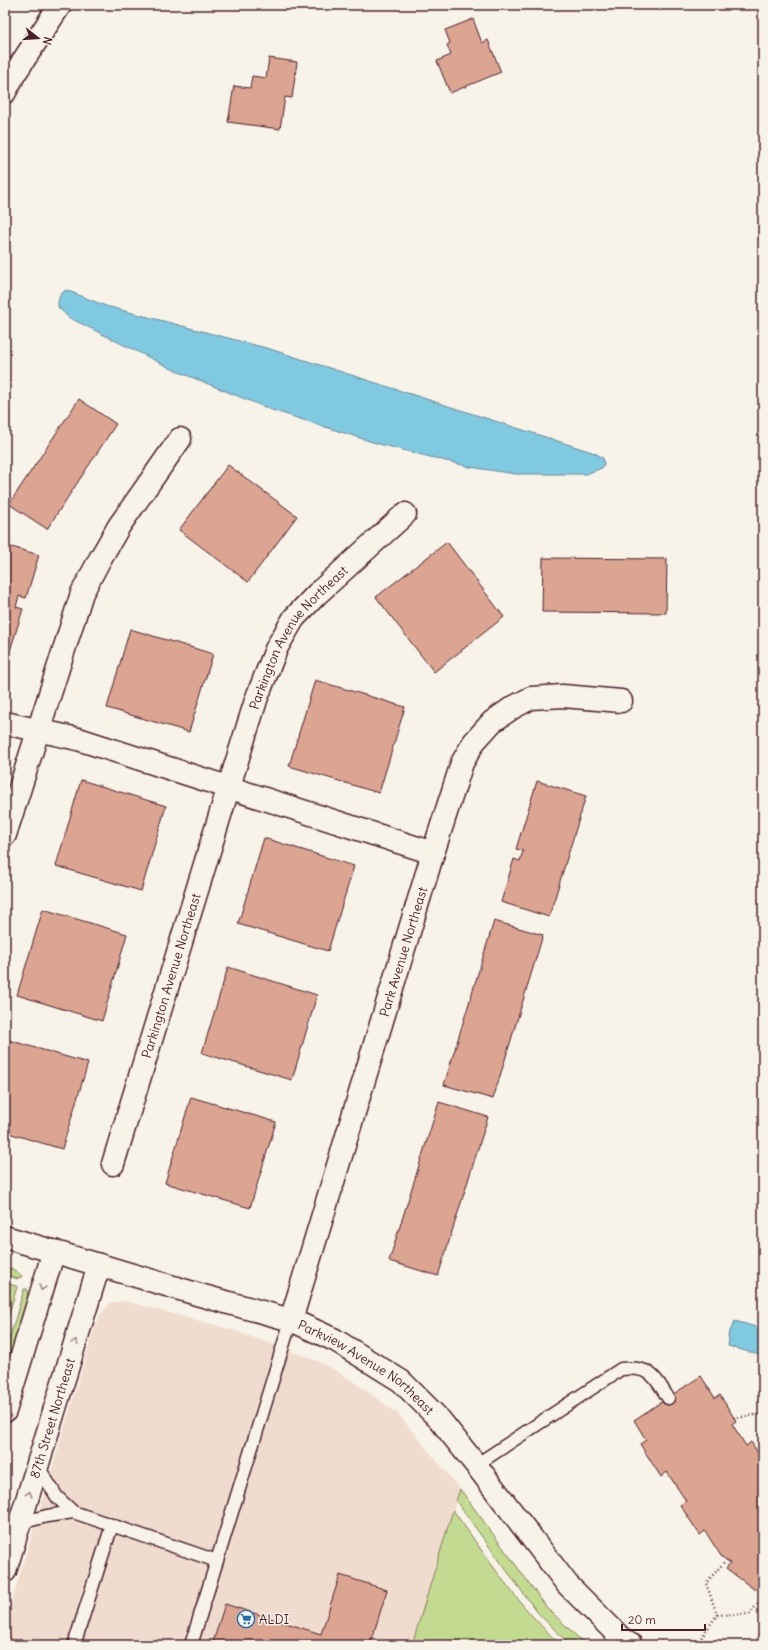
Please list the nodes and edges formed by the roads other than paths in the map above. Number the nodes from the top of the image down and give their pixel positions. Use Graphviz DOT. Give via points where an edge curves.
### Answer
graph roads {
  1 [pos="60,5"];
  2 [pos="5,92"];
  3 [pos="180,439"];
  4 [pos="405,514"];
  5 [pos="621,701"];
  6 [pos="5,723"];
  7 [pos="39,729"];
  8 [pos="228,786"];
  9 [pos="5,835"];
  10 [pos="433,853"];
  11 [pos="113,1164"];
  12 [pos="5,1237"];
  13 [pos="54,1251"];
  14 [pos="99,1265"];
  15 [pos="291,1320"];
  16 [pos="668,1398"];
  17 [pos="5,1411"];
  18 [pos="37,1465"];
  19 [pos="476,1465"];
  20 [pos="73,1512"];
  21 [pos="20,1523"];
  22 [pos="112,1525"];
  23 [pos="217,1561"];
  24 [pos="5,1571"];
  25 [pos="74,1645"];
  26 [pos="191,1645"];
  27 [pos="631,1645"];
  1 -- 2 [label="street" via="14,73"];
  3 -- 7 [label="street" via="119,526 82,593"];
  4 -- 8 [label="street, Parkington Avenue Northeast" via="294,618 277,647"];
  5 -- 10 [label="street, Park Avenue Northeast" via="563,696 531,698 492,722 474,742 462,763"];
  6 -- 7 [label="street"];
  7 -- 8 [label="street"];
  7 -- 9 [label="street"];
  8 -- 10 [label="street"];
  8 -- 11 [label="street, Parkington Avenue Northeast"];
  10 -- 15 [label="street, Park Avenue Northeast"];
  12 -- 13 [label="street, Parkview Avenue Northeast"];
  13 -- 14 [label="street, Parkview Avenue Northeast"];
  13 -- 17 [label="street, one-way"];
  14 -- 15 [label="street, Parkview Avenue Northeast"];
  18 -- 14 [label="street, 87th Street Northeast, one-way"];
  15 -- 19 [label="street, Parkview Avenue Northeast" via="335,1340 401,1381 440,1420"];
  15 -- 23 [label="lane"];
  16 -- 19 [label="lane" via="649,1372 635,1368 621,1369"];
  18 -- 20 [label="lane" via="57,1497"];
  21 -- 18 [label="street, 87th Street Northeast, one-way"];
  19 -- 27 [label="street, Parkview Avenue Northeast" via="567,1584"];
  20 -- 21 [label="lane"];
  20 -- 22 [label="lane"];
  21 -- 24 [label="street, 87th Street Northeast"];
  22 -- 23 [label="lane"];
  22 -- 25 [label="lane"];
  23 -- 26 [label="lane"];
}
